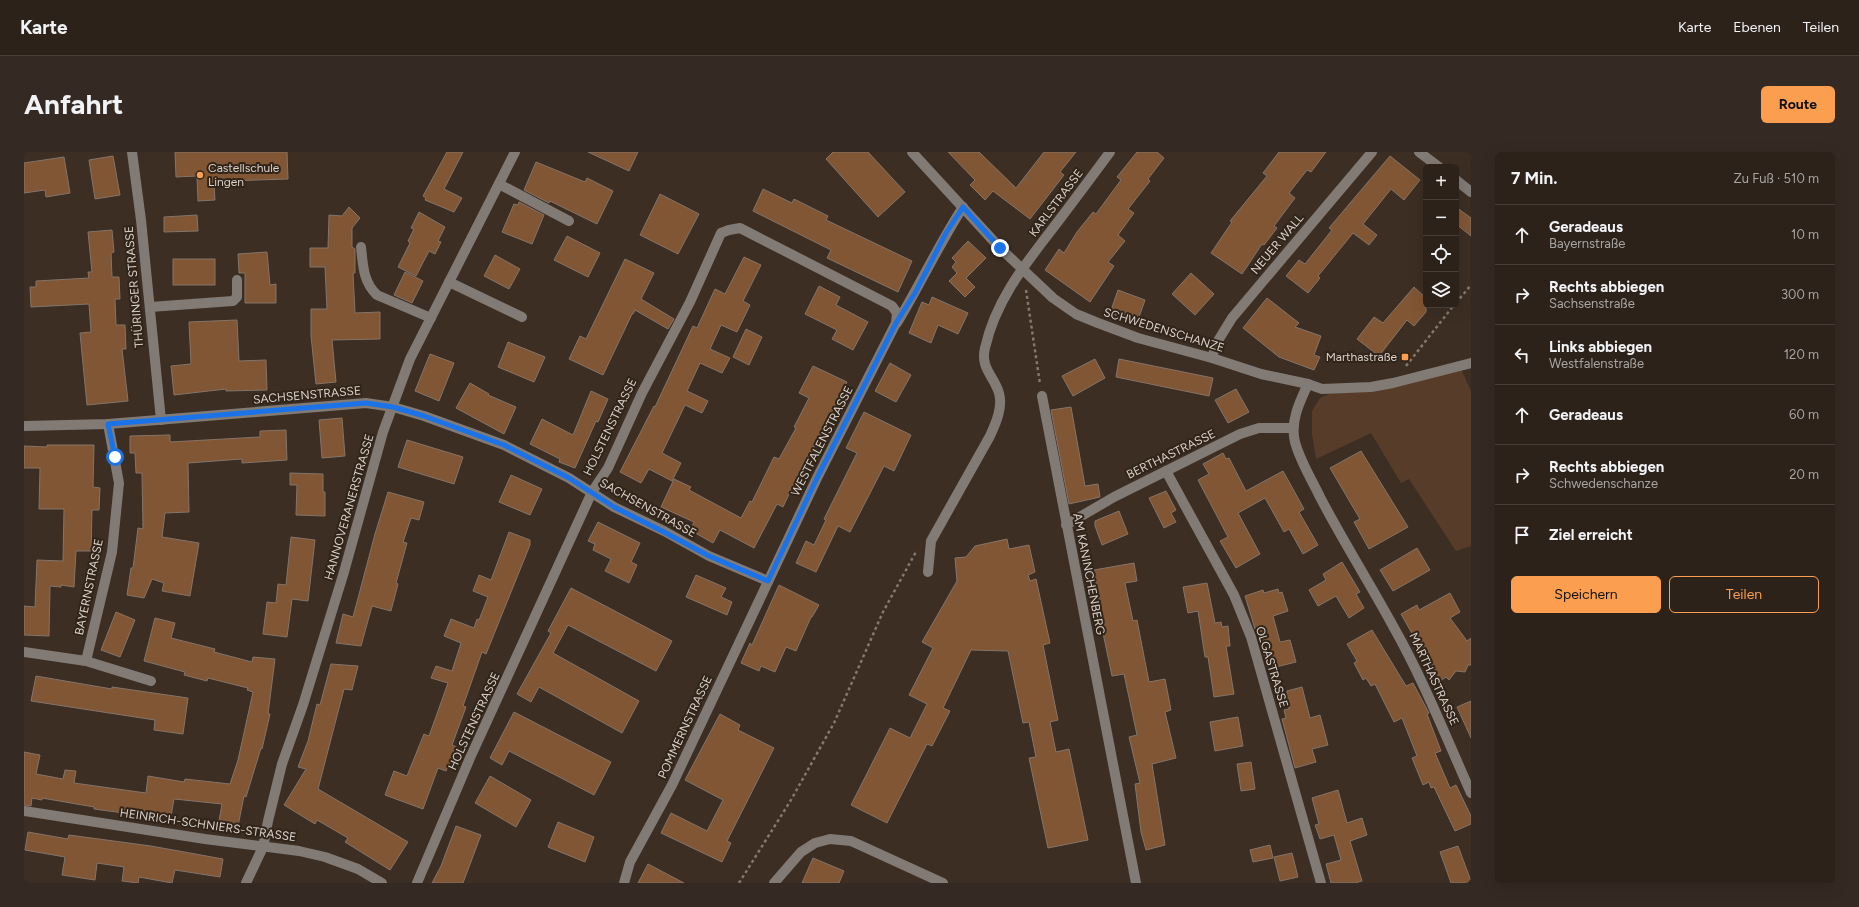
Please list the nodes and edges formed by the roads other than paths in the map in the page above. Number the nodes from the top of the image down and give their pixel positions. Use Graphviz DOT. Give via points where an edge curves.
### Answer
graph roads {
  1 [pos="132,152"];
  2 [pos="515,152"];
  3 [pos="912,152"];
  4 [pos="1110,152"];
  5 [pos="1372,152"];
  6 [pos="1419,152"];
  7 [pos="1434,164"];
  8 [pos="1459,182"];
  9 [pos="499,184"];
  10 [pos="1471,192"];
  11 [pos="963,207"];
  12 [pos="569,221"];
  13 [pos="362,247"];
  14 [pos="1022,269"];
  15 [pos="237,280"];
  16 [pos="449,282"];
  17 [pos="150,307"];
  18 [pos="522,316"];
  19 [pos="431,318"];
  20 [pos="897,318"];
  21 [pos="1212,358"];
  22 [pos="1471,363"];
  23 [pos="1308,384"];
  24 [pos="1042,396"];
  25 [pos="393,407"];
  26 [pos="161,420"];
  27 [pos="108,424"];
  28 [pos="24,426"];
  29 [pos="1293,428"];
  30 [pos="1166,470"];
  31 [pos="592,492"];
  32 [pos="1066,525"];
  33 [pos="928,572"];
  34 [pos="768,581"];
  35 [pos="24,652"];
  36 [pos="86,661"];
  37 [pos="151,681"];
  38 [pos="1471,793"];
  39 [pos="24,811"];
  40 [pos="263,847"];
  41 [pos="246,883"];
  42 [pos="382,883"];
  43 [pos="418,883"];
  44 [pos="624,883"];
  45 [pos="774,883"];
  46 [pos="943,883"];
  47 [pos="1136,883"];
  48 [pos="1321,883"];
  1 -- 17 [label="street, THÜRINGER STRASSE"];
  2 -- 9 [label="street, HANNOVERANERSTRASSE"];
  3 -- 11 [label="street, SCHWEDENSCHANZE"];
  4 -- 14 [label="street, KARLSTRASSE"];
  5 -- 21 [label="street, NEUER WALL" via="1232,318 1216,344"];
  6 -- 7 [label="street"];
  8 -- 10 [label="street"];
  9 -- 12 [label="street"];
  9 -- 16 [label="street, HANNOVERANERSTRASSE"];
  11 -- 14 [label="street, SCHWEDENSCHANZE"];
  11 -- 20 [label="street, WESTFALENSTRASSE" via="946,233 915,293"];
  13 -- 19 [label="street" via="366,280 370,289 377,295"];
  14 -- 21 [label="street, SCHWEDENSCHANZE" via="1053,298 1076,314 1138,338"];
  14 -- 33 [label="street, KARLSTRASSE" via="1000,303 984,349 986,369 999,394 997,418 990,436 931,541"];
  15 -- 17 [label="street" via="237,297 233,301"];
  16 -- 18 [label="street"];
  16 -- 19 [label="street, HANNOVERANERSTRASSE"];
  17 -- 26 [label="street, THÜRINGER STRASSE"];
  19 -- 25 [label="street, HANNOVERANERSTRASSE" via="410,359"];
  20 -- 31 [label="street, HOLSTENSTRASSE" via="892,306 878,297 740,228 721,234 608,468"];
  20 -- 34 [label="street, WESTFALENSTRASSE"];
  21 -- 23 [label="street, SCHWEDENSCHANZE" via="1261,374"];
  22 -- 23 [label="street, SCHWEDENSCHANZE" via="1370,387 1322,389"];
  23 -- 29 [label="street, MARTHASTRASSE"];
  24 -- 32 [label="street, AM KANINCHENBERG"];
  25 -- 26 [label="street, SACHSENSTRASSE" via="366,403"];
  25 -- 31 [label="street, SACHSENSTRASSE" via="504,445"];
  25 -- 40 [label="street, HANNOVERANERSTRASSE" via="344,572 282,764"];
  26 -- 27 [label="street, SACHSENSTRASSE"];
  27 -- 28 [label="street, SACHSENSTRASSE"];
  27 -- 36 [label="street, BAYERNSTRASSE" via="119,483 112,552"];
  29 -- 30 [label="street, BERTHASTRASSE" via="1259,428 1240,434"];
  29 -- 38 [label="street, MARTHASTRASSE" via="1296,444 1311,479 1397,633 1427,692"];
  30 -- 32 [label="street, BERTHASTRASSE"];
  30 -- 48 [label="street, OLGASTRASSE" via="1234,595 1251,637"];
  31 -- 34 [label="street, SACHSENSTRASSE" via="614,507 709,556"];
  31 -- 43 [label="street, HOLSTENSTRASSE" via="470,758"];
  32 -- 47 [label="street, AM KANINCHENBERG"];
  34 -- 44 [label="street, POMMERNSTRASSE" via="672,785 630,862"];
  35 -- 36 [label="street"];
  36 -- 37 [label="street"];
  39 -- 40 [label="street, HEINRICH-SCHNIERS-STRASSE"];
  40 -- 41 [label="street, HANNOVERANERSTRASSE"];
  40 -- 42 [label="street, HEINRICH-SCHNIERS-STRASSE" via="325,857"];
  45 -- 46 [label="street" via="800,852 830,839 851,841"];
}
